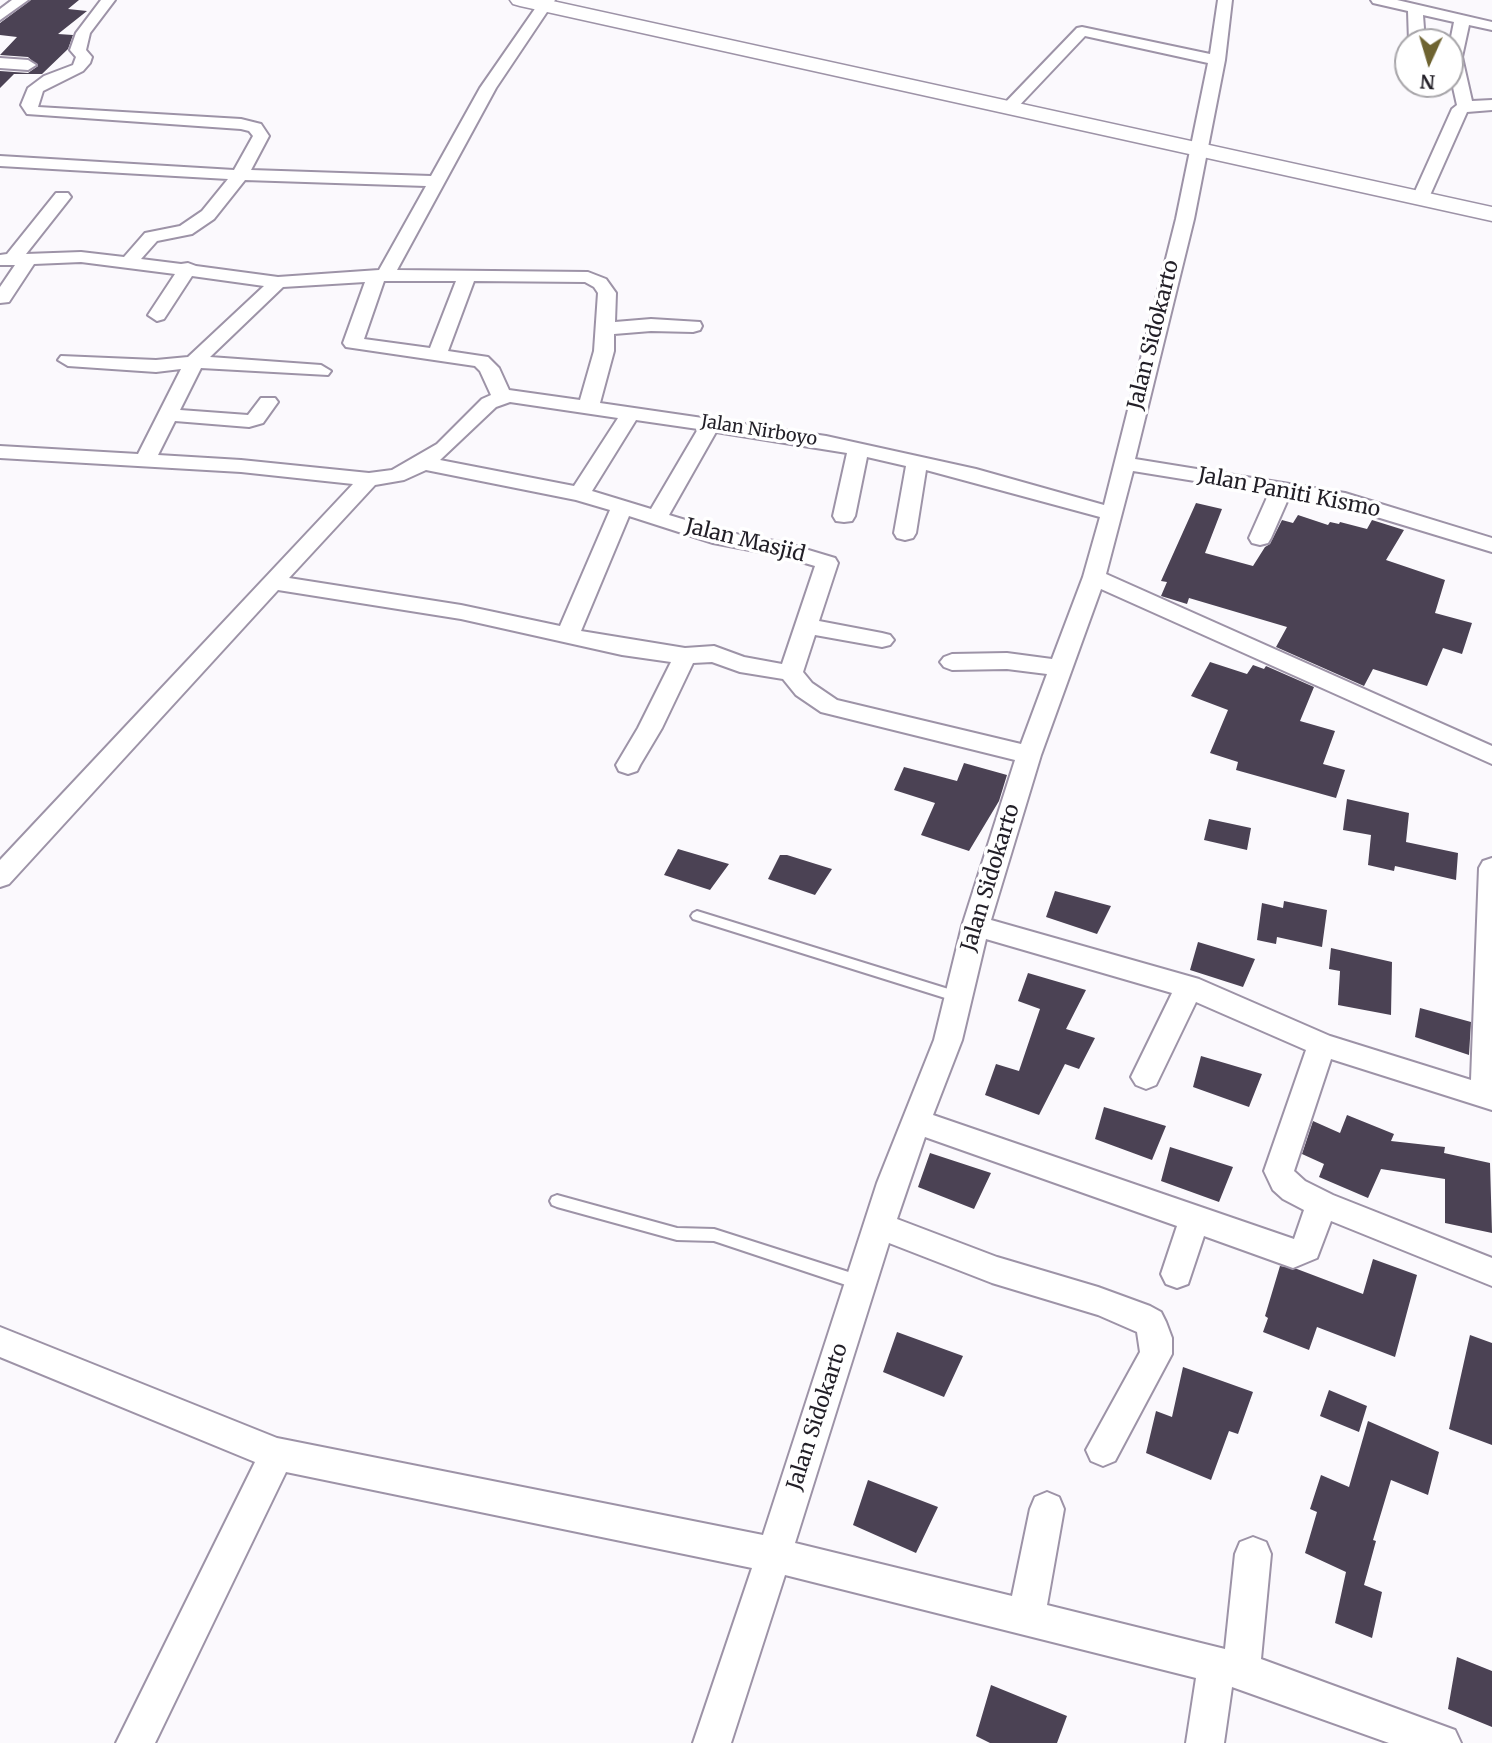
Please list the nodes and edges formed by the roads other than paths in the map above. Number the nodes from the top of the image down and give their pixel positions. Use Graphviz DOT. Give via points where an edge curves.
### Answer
graph roads {
  1 [pos="21,0"];
  2 [pos="108,0"];
  3 [pos="520,0"];
  4 [pos="1225,0"];
  5 [pos="1378,0"];
  6 [pos="546,3"];
  7 [pos="1415,9"];
  8 [pos="0,16"];
  9 [pos="1462,21"];
  10 [pos="1492,26"];
  11 [pos="1416,28"];
  12 [pos="1217,60"];
  13 [pos="0,63"];
  14 [pos="27,65"];
  15 [pos="1465,106"];
  16 [pos="1492,106"];
  17 [pos="1008,108"];
  18 [pos="1199,152"];
  19 [pos="0,161"];
  20 [pos="240,175"];
  21 [pos="438,181"];
  22 [pos="62,197"];
  23 [pos="1421,198"];
  24 [pos="1492,214"];
  25 [pos="13,260"];
  26 [pos="129,262"];
  27 [pos="188,268"];
  28 [pos="380,276"];
  29 [pos="467,276"];
  30 [pos="278,282"];
  31 [pos="2,298"];
  32 [pos="157,315"];
  33 [pos="693,326"];
  34 [pos="605,329"];
  35 [pos="437,354"];
  36 [pos="68,360"];
  37 [pos="194,362"];
  38 [pos="321,371"];
  39 [pos="502,397"];
  40 [pos="268,402"];
  41 [pos="589,405"];
  42 [pos="630,414"];
  43 [pos="169,415"];
  44 [pos="711,424"];
  45 [pos="858,450"];
  46 [pos="0,452"];
  47 [pos="146,459"];
  48 [pos="423,463"];
  49 [pos="917,463"];
  50 [pos="1123,463"];
  51 [pos="369,479"];
  52 [pos="1282,489"];
  53 [pos="580,494"];
  54 [pos="622,508"];
  55 [pos="1112,514"];
  56 [pos="844,516"];
  57 [pos="656,518"];
  58 [pos="905,533"];
  59 [pos="1260,538"];
  60 [pos="1492,545"];
  61 [pos="1094,577"];
  62 [pos="275,583"];
  63 [pos="807,626"];
  64 [pos="569,635"];
  65 [pos="882,640"];
  66 [pos="685,656"];
  67 [pos="952,662"];
  68 [pos="1059,668"];
  69 [pos="791,673"];
  70 [pos="1029,755"];
  71 [pos="1492,756"];
  72 [pos="628,765"];
  73 [pos="1492,868"];
  74 [pos="0,877"];
  75 [pos="696,916"];
  76 [pos="975,926"];
  77 [pos="1189,987"];
  78 [pos="958,997"];
  79 [pos="1322,1045"];
  80 [pos="1146,1077"];
  81 [pos="1489,1096"];
  82 [pos="916,1121"];
  83 [pos="557,1201"];
  84 [pos="1322,1204"];
  85 [pos="1195,1220"];
  86 [pos="879,1226"];
  87 [pos="1492,1272"];
  88 [pos="1177,1274"];
  89 [pos="861,1283"];
  90 [pos="0,1342"];
  91 [pos="1103,1450"];
  92 [pos="277,1454"];
  93 [pos="1047,1509"];
  94 [pos="1253,1554"];
  95 [pos="773,1555"];
  96 [pos="1026,1618"];
  97 [pos="1229,1668"];
  98 [pos="135,1743"];
  99 [pos="712,1743"];
  100 [pos="1205,1743"];
  101 [pos="1442,1743"];
  1 -- 8 [label="street"];
  2 -- 20 [label="street" via="83,33 78,50 84,57 82,63 37,88 29,105 33,111 255,127 261,136"];
  3 -- 6 [label="main road"];
  4 -- 12 [label="street, Jalan Sidokarto"];
  5 -- 7 [label="street"];
  6 -- 17 [label="main road"];
  6 -- 21 [label="street" via="488,88"];
  7 -- 9 [label="street"];
  7 -- 11 [label="street"];
  9 -- 10 [label="street"];
  9 -- 15 [label="street" via="1454,57"];
  12 -- 17 [label="street" via="1082,31"];
  12 -- 18 [label="street, Jalan Sidokarto"];
  13 -- 14 [label="street"];
  15 -- 16 [label="street"];
  15 -- 23 [label="street"];
  17 -- 18 [label="main road"];
  18 -- 23 [label="main road"];
  18 -- 50 [label="street, Jalan Sidokarto"];
  19 -- 20 [label="street"];
  20 -- 21 [label="street"];
  20 -- 26 [label="street" via="200,221 186,230 152,237"];
  21 -- 28 [label="street"];
  22 -- 25 [label="street"];
  23 -- 24 [label="main road"];
  25 -- 26 [label="street" via="81,257"];
  25 -- 31 [label="street"];
  26 -- 27 [label="street"];
  27 -- 30 [label="street"];
  27 -- 32 [label="street"];
  28 -- 29 [label="street"];
  28 -- 30 [label="street"];
  28 -- 35 [label="street" via="360,344"];
  29 -- 34 [label="street" via="588,277 607,293"];
  29 -- 35 [label="street"];
  30 -- 37 [label="street"];
  33 -- 34 [label="street"];
  34 -- 41 [label="street" via="604,351"];
  35 -- 39 [label="street" via="481,361"];
  36 -- 37 [label="street" via="156,366"];
  37 -- 38 [label="street"];
  37 -- 43 [label="street"];
  39 -- 41 [label="street, Jalan Nirboyo"];
  39 -- 48 [label="street" via="489,403"];
  40 -- 43 [label="street" via="253,420"];
  41 -- 42 [label="street, Jalan Nirboyo"];
  42 -- 44 [label="street, Jalan Nirboyo"];
  42 -- 53 [label="street"];
  43 -- 47 [label="street"];
  44 -- 45 [label="street, Jalan Nirboyo"];
  44 -- 57 [label="street"];
  45 -- 49 [label="street, Jalan Nirboyo"];
  45 -- 56 [label="street"];
  46 -- 47 [label="street"];
  47 -- 51 [label="street"];
  48 -- 51 [label="street" via="397,477"];
  48 -- 53 [label="street, Jalan Masjid"];
  49 -- 55 [label="street, Jalan Nirboyo" via="970,473"];
  49 -- 58 [label="street"];
  50 -- 52 [label="street, Jalan Paniti Kismo"];
  50 -- 55 [label="street, Jalan Sidokarto"];
  51 -- 62 [label="street"];
  52 -- 59 [label="street"];
  52 -- 60 [label="street, Jalan Paniti Kismo" via="1337,498"];
  53 -- 54 [label="street, Jalan Masjid"];
  54 -- 57 [label="street, Jalan Masjid"];
  54 -- 64 [label="street"];
  55 -- 61 [label="street, Jalan Sidokarto"];
  57 -- 63 [label="street, Jalan Masjid" via="827,563"];
  61 -- 68 [label="street, Jalan Sidokarto"];
  61 -- 71 [label="street"];
  62 -- 64 [label="street" via="461,612"];
  62 -- 74 [label="street"];
  63 -- 65 [label="street"];
  63 -- 69 [label="street, Jalan Masjid"];
  64 -- 66 [label="street"];
  66 -- 69 [label="street" via="714,654"];
  66 -- 72 [label="street"];
  67 -- 68 [label="street" via="1007,661"];
  68 -- 70 [label="street, Jalan Sidokarto"];
  69 -- 70 [label="street" via="804,689 829,706"];
  70 -- 76 [label="street, Jalan Sidokarto"];
  73 -- 81 [label="street"];
  75 -- 78 [label="lane"];
  76 -- 77 [label="street"];
  76 -- 78 [label="street, Jalan Sidokarto"];
  77 -- 79 [label="street"];
  77 -- 80 [label="street"];
  78 -- 82 [label="street, Jalan Sidokarto" via="948,1040"];
  79 -- 81 [label="street"];
  79 -- 84 [label="street" via="1279,1171 1294,1190"];
  82 -- 85 [label="street"];
  82 -- 86 [label="street, Jalan Sidokarto"];
  83 -- 89 [label="lane" via="677,1234 713,1235"];
  84 -- 85 [label="street" via="1306,1248 1299,1254"];
  84 -- 87 [label="street"];
  85 -- 88 [label="street"];
  86 -- 89 [label="street, Jalan Sidokarto"];
  86 -- 91 [label="street" via="1150,1322 1156,1354"];
  89 -- 95 [label="street, Jalan Sidokarto"];
  90 -- 92 [label="street"];
  92 -- 95 [label="street"];
  92 -- 98 [label="street"];
  93 -- 96 [label="street"];
  94 -- 97 [label="street"];
  95 -- 96 [label="street"];
  95 -- 99 [label="street, Jalan Sidokarto"];
  96 -- 97 [label="street"];
  97 -- 100 [label="street"];
  97 -- 101 [label="street"];
}
